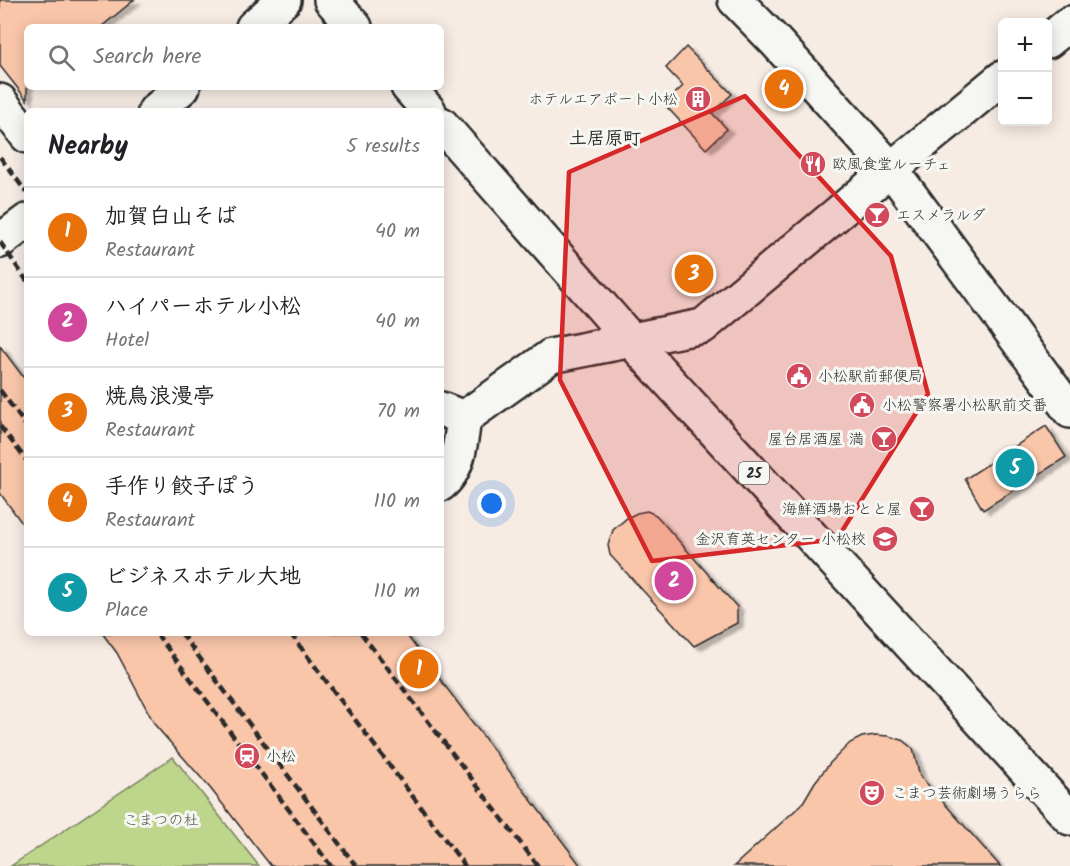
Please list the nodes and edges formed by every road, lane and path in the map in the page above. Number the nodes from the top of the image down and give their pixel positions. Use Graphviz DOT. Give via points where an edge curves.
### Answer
graph roads {
  1 [pos="284,0"];
  2 [pos="331,0"];
  3 [pos="735,0"];
  4 [pos="1070,23"];
  5 [pos="256,24"];
  6 [pos="352,24"];
  7 [pos="1052,38"];
  8 [pos="998,81"];
  9 [pos="180,90"];
  10 [pos="411,90"];
  11 [pos="0,101"];
  12 [pos="158,108"];
  13 [pos="426,108"];
  14 [pos="444,127"];
  15 [pos="24,132"];
  16 [pos="891,168"];
  17 [pos="24,223"];
  18 [pos="0,241"];
  19 [pos="632,340"];
  20 [pos="1070,411"];
  21 [pos="453,414"];
  22 [pos="444,482"];
  23 [pos="1070,818"];
  1 -- 5 [label="street"];
  2 -- 6 [label="street"];
  3 -- 16 [label="street"];
  4 -- 7 [label="street"];
  8 -- 16 [label="street"];
  9 -- 12 [label="street"];
  10 -- 13 [label="street"];
  11 -- 15 [label="street"];
  14 -- 19 [label="street, 25"];
  16 -- 19 [label="street" via="703,326"];
  16 -- 20 [label="street"];
  17 -- 18 [label="street"];
  19 -- 21 [label="street" via="551,356"];
  19 -- 23 [label="street, 25"];
  21 -- 22 [label="street" via="459,454"];
}
